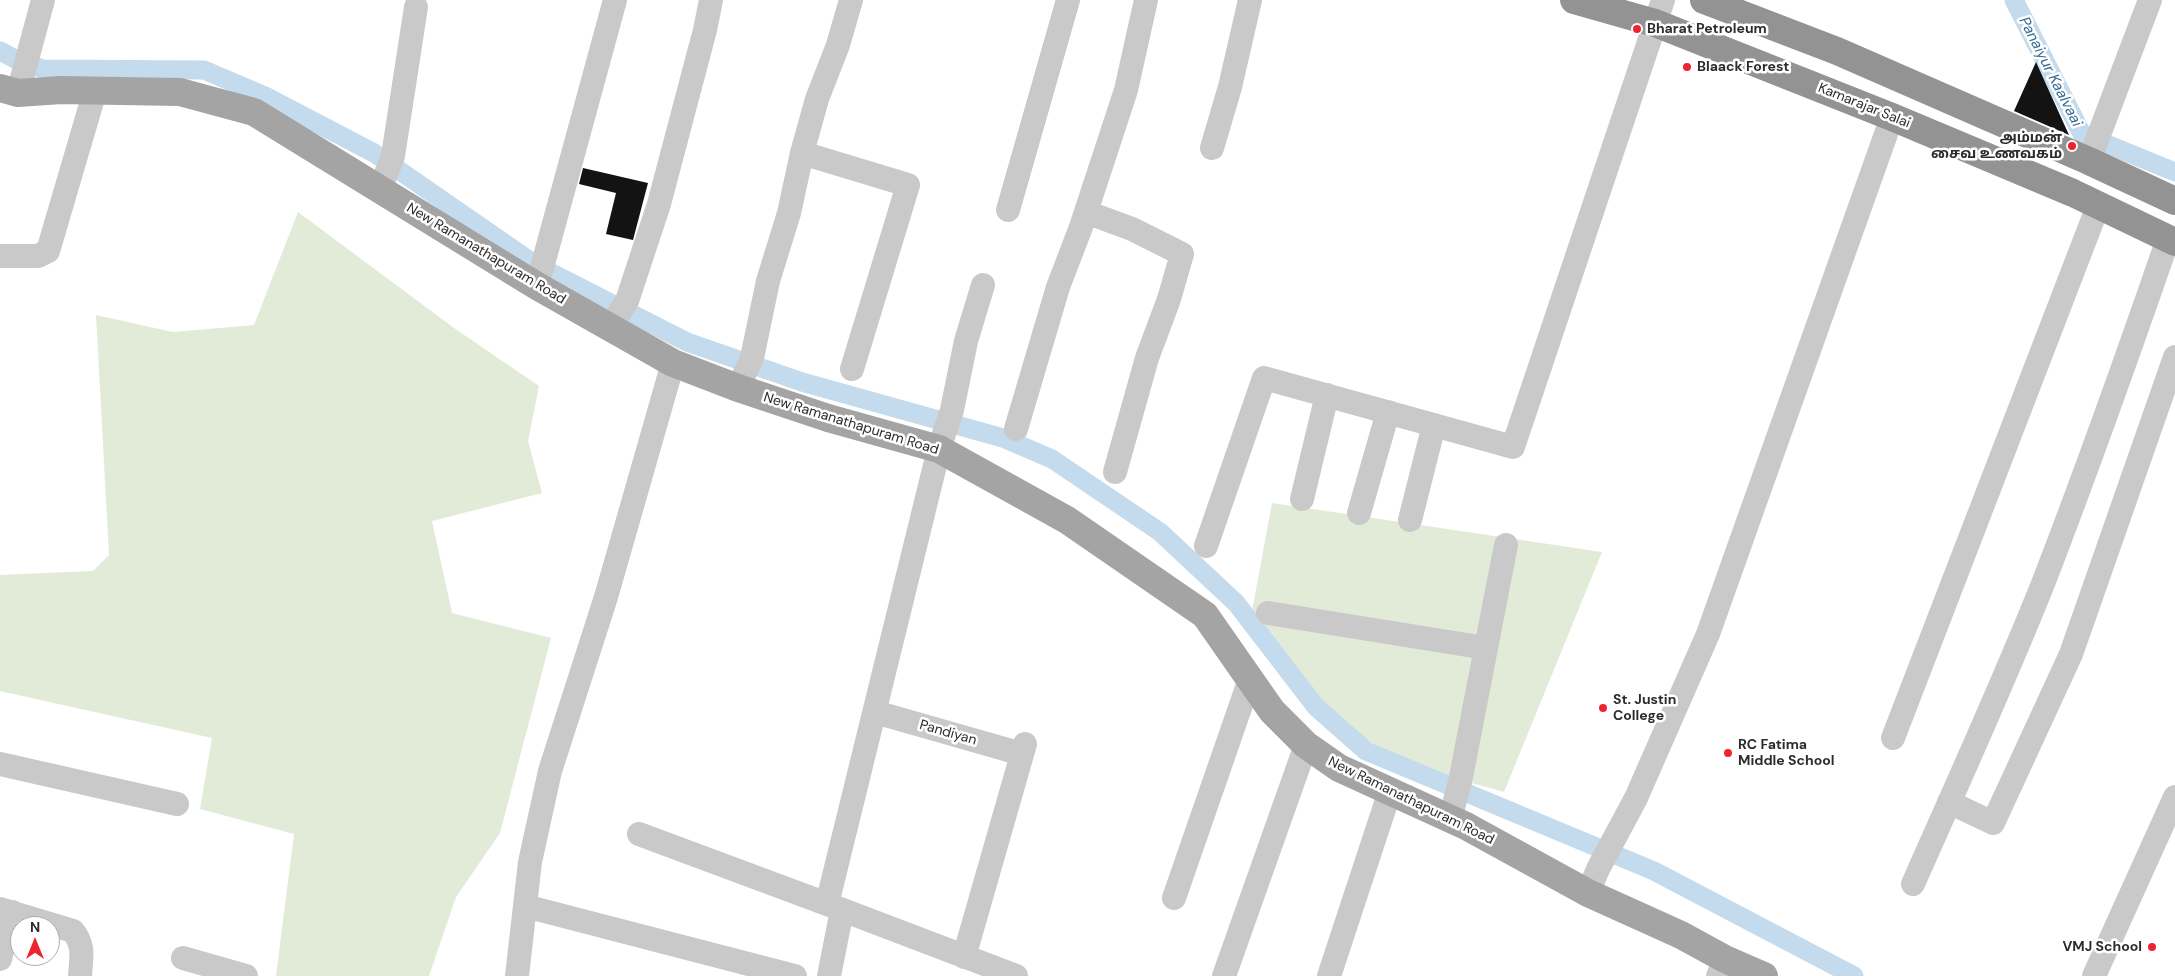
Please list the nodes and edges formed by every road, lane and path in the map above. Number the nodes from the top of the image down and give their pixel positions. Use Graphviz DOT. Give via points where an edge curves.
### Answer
graph roads {
  1 [pos="43,0"];
  2 [pos="615,0"];
  3 [pos="711,0"];
  4 [pos="851,0"];
  5 [pos="1068,0"];
  6 [pos="1146,0"];
  7 [pos="1250,0"];
  8 [pos="1574,0"];
  9 [pos="1704,0"];
  10 [pos="2150,0"];
  11 [pos="416,7"];
  12 [pos="1659,11"];
  13 [pos="18,77"];
  14 [pos="95,91"];
  15 [pos="1892,117"];
  16 [pos="2094,147"];
  17 [pos="1212,148"];
  18 [pos="802,152"];
  19 [pos="386,172"];
  20 [pos="2175,201"];
  21 [pos="2098,206"];
  22 [pos="1008,210"];
  23 [pos="1086,212"];
  24 [pos="2172,240"];
  25 [pos="0,256"];
  26 [pos="541,271"];
  27 [pos="983,285"];
  28 [pos="618,315"];
  29 [pos="2175,357"];
  30 [pos="673,363"];
  31 [pos="852,369"];
  32 [pos="746,372"];
  33 [pos="1327,395"];
  34 [pos="1388,412"];
  35 [pos="1434,425"];
  36 [pos="1016,429"];
  37 [pos="945,431"];
  38 [pos="1115,472"];
  39 [pos="1302,499"];
  40 [pos="1358,513"];
  41 [pos="1410,520"];
  42 [pos="1506,544"];
  43 [pos="1206,546"];
  44 [pos="1268,613"];
  45 [pos="1486,648"];
  46 [pos="1250,680"];
  47 [pos="875,712"];
  48 [pos="1893,738"];
  49 [pos="1306,746"];
  50 [pos="0,764"];
  51 [pos="1390,791"];
  52 [pos="2175,797"];
  53 [pos="1455,800"];
  54 [pos="1949,802"];
  55 [pos="177,804"];
  56 [pos="639,834"];
  57 [pos="1913,884"];
  58 [pos="1588,893"];
  59 [pos="1174,898"];
  60 [pos="525,906"];
  61 [pos="835,907"];
  62 [pos="6,911"];
  63 [pos="183,958"];
  64 [pos="0,959"];
  65 [pos="975,965"];
  66 [pos="1721,967"];
  67 [pos="80,976"];
  68 [pos="246,976"];
  69 [pos="517,976"];
  70 [pos="795,976"];
  71 [pos="828,976"];
  72 [pos="1016,976"];
  73 [pos="1224,976"];
  74 [pos="1328,976"];
  75 [pos="1764,976"];
  76 [pos="2094,976"];
  1 -- 13 [label="street"];
  2 -- 26 [label="street"];
  3 -- 28 [label="street" via="658,204"];
  4 -- 18 [label="street"];
  5 -- 22 [label="street"];
  6 -- 23 [label="street" via="1126,90"];
  7 -- 17 [label="street"];
  8 -- 12 [label="highway, Kamarajar Salai"];
  9 -- 16 [label="highway"];
  10 -- 16 [label="street"];
  11 -- 19 [label="street"];
  12 -- 15 [label="highway, Kamarajar Salai"];
  12 -- 35 [label="street" via="1513,447"];
  13 -- 14 [label="main road, New Ramanathapuram Road" via="61,90"];
  14 -- 19 [label="main road, New Ramanathapuram Road" via="180,92 254,112"];
  14 -- 25 [label="street" via="48,251 38,256"];
  15 -- 21 [label="highway, Kamarajar Salai"];
  15 -- 58 [label="street" via="1708,634 1636,798"];
  16 -- 20 [label="highway"];
  18 -- 31 [label="street" via="908,185"];
  18 -- 32 [label="street"];
  19 -- 26 [label="main road, New Ramanathapuram Road"];
  21 -- 24 [label="highway, Kamarajar Salai"];
  21 -- 48 [label="street"];
  23 -- 36 [label="street" via="1058,287"];
  23 -- 38 [label="street" via="1132,229 1182,254 1147,358"];
  24 -- 54 [label="street" via="2052,560"];
  26 -- 28 [label="main road, New Ramanathapuram Road"];
  27 -- 37 [label="street"];
  28 -- 30 [label="main road, New Ramanathapuram Road"];
  29 -- 54 [label="street" via="2071,654 1993,823"];
  30 -- 32 [label="main road, New Ramanathapuram Road"];
  30 -- 60 [label="street" via="606,597 550,771 530,862"];
  32 -- 37 [label="main road, New Ramanathapuram Road" via="828,418"];
  33 -- 34 [label="street"];
  33 -- 39 [label="street"];
  33 -- 43 [label="street" via="1264,378"];
  34 -- 35 [label="street"];
  34 -- 40 [label="street"];
  35 -- 41 [label="street"];
  37 -- 46 [label="main road, New Ramanathapuram Road" via="1205,615"];
  37 -- 47 [label="street"];
  42 -- 45 [label="street"];
  44 -- 45 [label="street"];
  45 -- 53 [label="street"];
  46 -- 49 [label="main road, New Ramanathapuram Road" via="1272,711"];
  46 -- 59 [label="street"];
  47 -- 61 [label="street"];
  47 -- 65 [label="street, Pandiyan" via="1023,749"];
  49 -- 51 [label="main road, New Ramanathapuram Road" via="1340,768"];
  49 -- 73 [label="street"];
  50 -- 55 [label="street"];
  51 -- 53 [label="main road, New Ramanathapuram Road"];
  51 -- 74 [label="street"];
  52 -- 76 [label="street"];
  53 -- 58 [label="main road, New Ramanathapuram Road"];
  54 -- 57 [label="street"];
  56 -- 61 [label="street"];
  58 -- 66 [label="main road, New Ramanathapuram Road" via="1681,935"];
  60 -- 69 [label="street"];
  60 -- 70 [label="street"];
  61 -- 65 [label="street"];
  61 -- 71 [label="street"];
  62 -- 64 [label="street"];
  62 -- 67 [label="street" via="73,931 81,940"];
  63 -- 68 [label="street"];
  65 -- 72 [label="street"];
  66 -- 75 [label="main road, New Ramanathapuram Road"];
}
